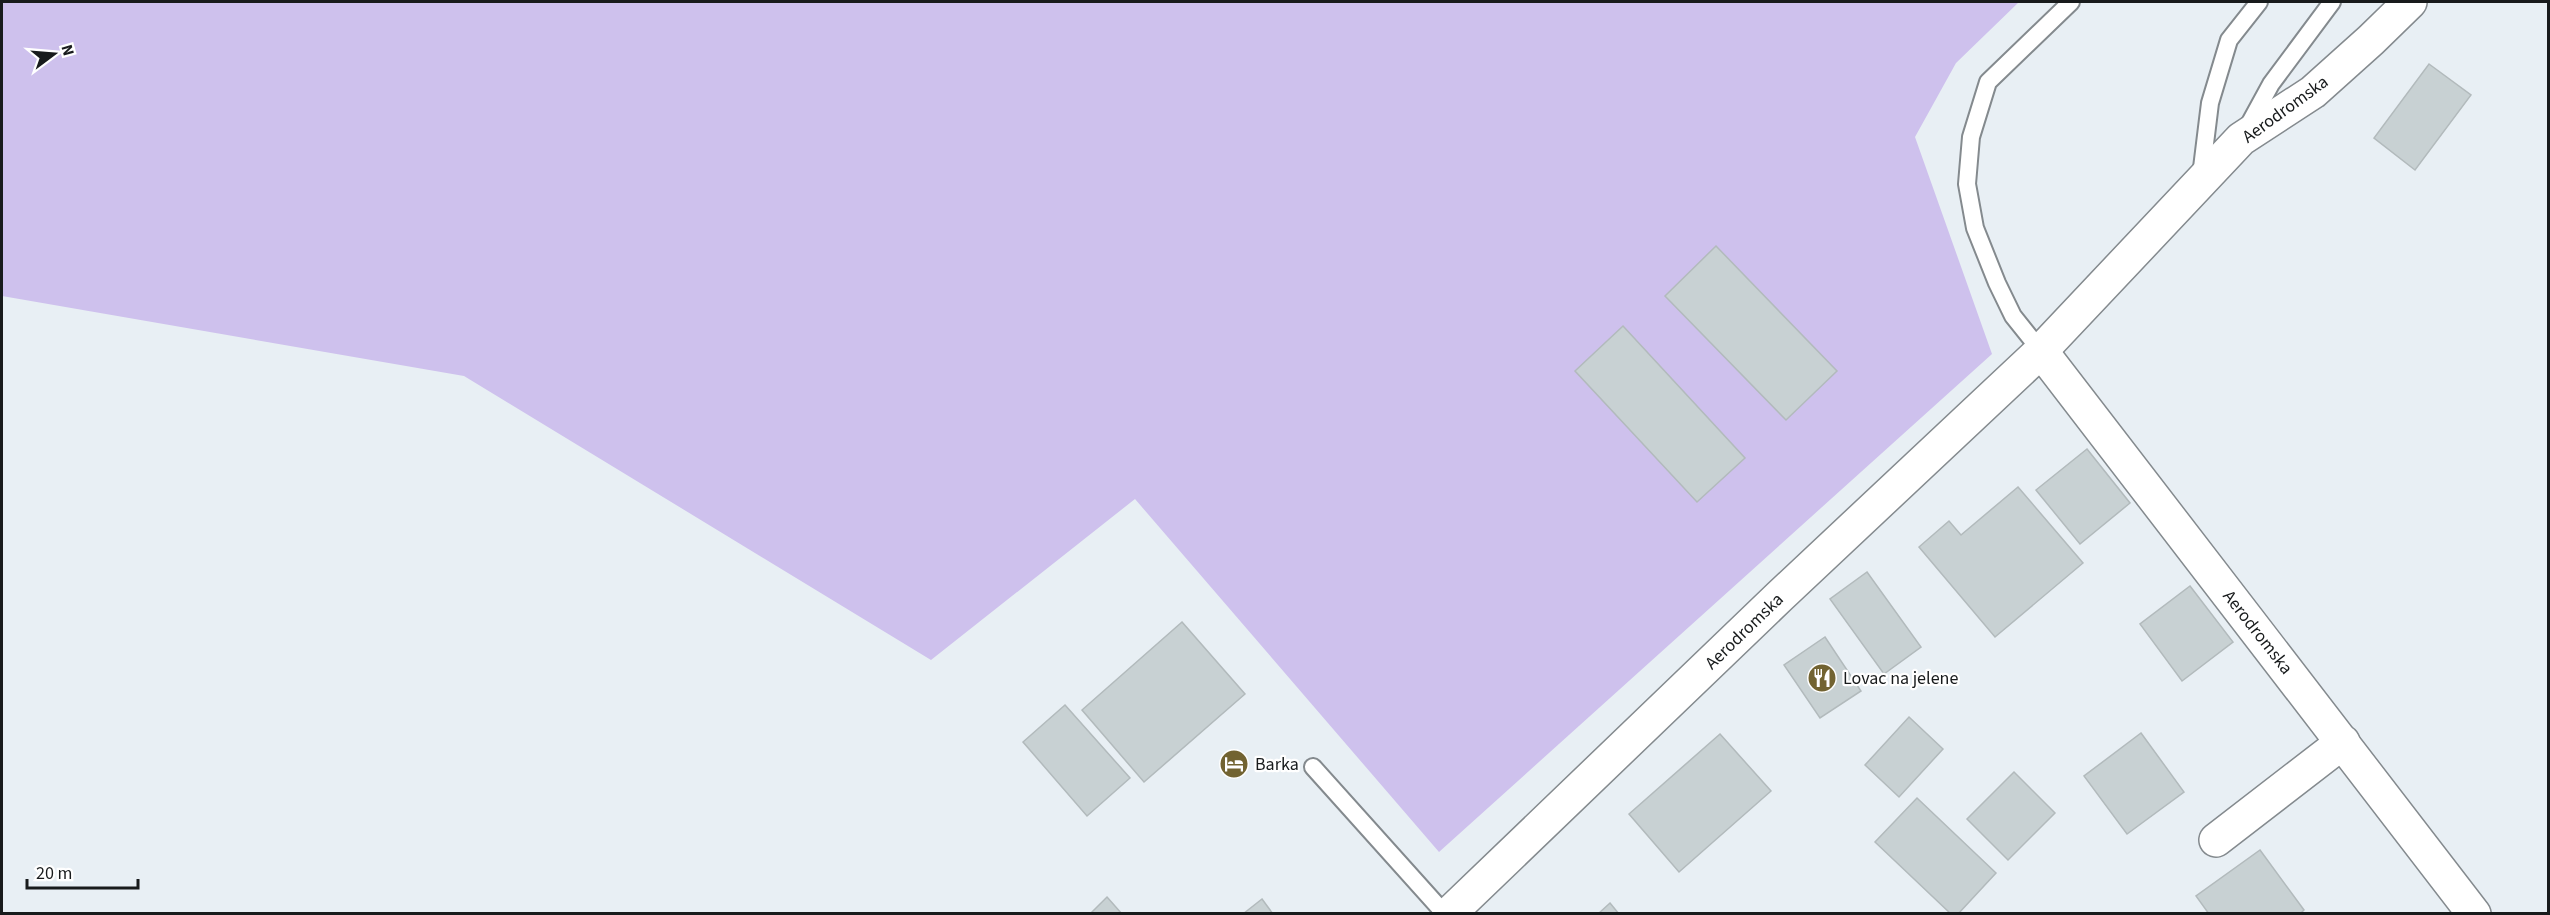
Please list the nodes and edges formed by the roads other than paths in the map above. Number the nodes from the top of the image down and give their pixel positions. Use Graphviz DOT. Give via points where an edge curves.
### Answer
graph roads {
  1 [pos="2071,2"];
  2 [pos="2259,2"];
  3 [pos="2331,2"];
  4 [pos="2410,2"];
  5 [pos="2241,139"];
  6 [pos="2200,182"];
  7 [pos="2041,351"];
  8 [pos="2343,742"];
  9 [pos="1312,767"];
  10 [pos="2216,840"];
  11 [pos="1447,914"];
  12 [pos="2474,914"];
  1 -- 7 [label="lane" via="1988,82 1971,137 1966,184 1975,228 1997,283 2013,316"];
  2 -- 6 [label="lane" via="2229,40 2210,103"];
  3 -- 5 [label="lane" via="2271,84"];
  4 -- 5 [label="street, Aerodromska" via="2313,92"];
  5 -- 6 [label="street, Aerodromska"];
  6 -- 7 [label="street, Aerodromska"];
  7 -- 8 [label="street, Aerodromska"];
  7 -- 11 [label="street, Aerodromska"];
  8 -- 10 [label="street"];
  8 -- 12 [label="street, Aerodromska"];
  9 -- 11 [label="lane"];
}
